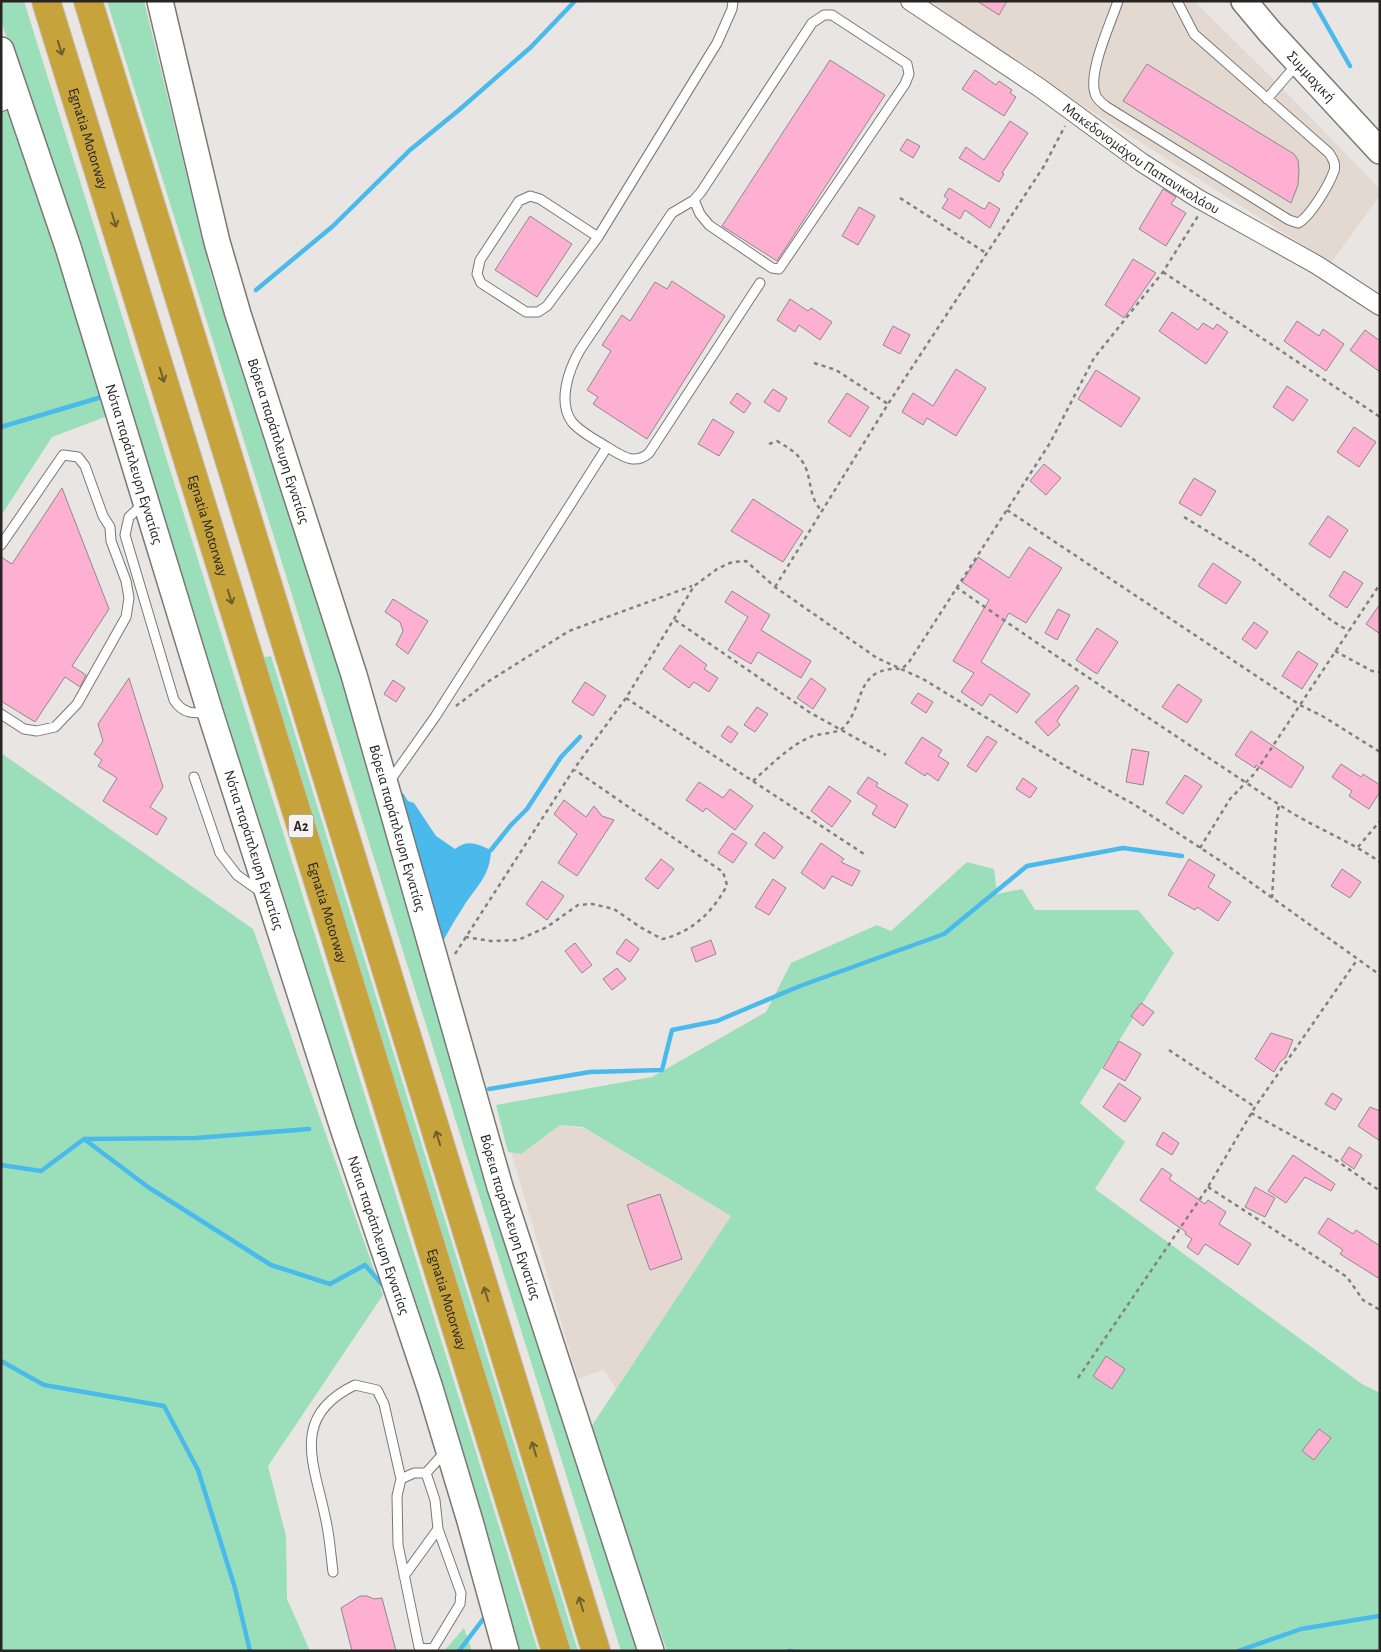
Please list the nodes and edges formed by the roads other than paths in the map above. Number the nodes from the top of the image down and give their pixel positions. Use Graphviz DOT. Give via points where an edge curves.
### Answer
graph roads {
  1 [pos="46,1"];
  2 [pos="88,1"];
  3 [pos="160,1"];
  4 [pos="733,1"];
  5 [pos="910,1"];
  6 [pos="1118,1"];
  7 [pos="1176,1"];
  8 [pos="1244,1"];
  9 [pos="1,50"];
  10 [pos="1298,63"];
  11 [pos="9,98"];
  12 [pos="1267,99"];
  13 [pos="1379,148"];
  14 [pos="694,200"];
  15 [pos="598,237"];
  16 [pos="760,283"];
  17 [pos="1380,306"];
  18 [pos="607,447"];
  19 [pos="146,502"];
  20 [pos="110,527"];
  21 [pos="125,530"];
  22 [pos="1,545"];
  23 [pos="210,712"];
  24 [pos="1,714"];
  25 [pos="194,777"];
  26 [pos="387,784"];
  27 [pos="270,898"];
  28 [pos="449,1448"];
  29 [pos="426,1473"];
  30 [pos="401,1479"];
  31 [pos="438,1529"];
  32 [pos="333,1572"];
  33 [pos="404,1576"];
  34 [pos="506,1651"];
  35 [pos="556,1651"];
  36 [pos="596,1651"];
  37 [pos="651,1651"];
  1 -- 35 [label="highway, Egnatia Motorway / Α2, one-way"];
  36 -- 2 [label="highway, one-way"];
  3 -- 26 [label="street, Βόρεια παράπλευρη Εγνατίας" via="217,242"];
  4 -- 15 [label="lane" via="717,43"];
  5 -- 17 [label="street, Μακεδονομάχου Παπανικολάου" via="1141,162 1197,198 1317,265"];
  6 -- 12 [label="lane" via="1096,65 1093,82 1096,96 1107,107 1298,223 1306,219 1334,171 1334,162 1329,153"];
  7 -- 12 [label="lane" via="1194,34"];
  8 -- 10 [label="street, Συμμαχική"];
  9 -- 11 [label="street, Νότια παράπλευρη Εγνατίας"];
  10 -- 12 [label="lane"];
  10 -- 13 [label="street, Συμμαχική"];
  11 -- 19 [label="street, Νότια παράπλευρη Εγνατίας" via="68,246"];
  14 -- 14 [label="lane" via="818,18 832,15 907,64 909,74 905,84 779,270 708,225"];
  14 -- 18 [label="lane" via="672,213 580,350 569,373 566,403 569,417 576,426"];
  15 -- 15 [label="lane" via="547,306 538,312 526,312 482,283 477,274 480,260 519,201 530,196 540,199"];
  16 -- 18 [label="lane" via="649,453 630,460"];
  18 -- 26 [label="lane" via="435,717"];
  19 -- 21 [label="lane" via="128,516"];
  19 -- 23 [label="street, Νότια παράπλευρη Εγνατίας"];
  20 -- 21 [label="lane"];
  20 -- 22 [label="lane" via="85,466 78,457 63,455"];
  20 -- 24 [label="lane" via="111,541 126,581 129,598 126,617 77,704 56,727 37,731 24,729"];
  21 -- 23 [label="lane" via="174,700 186,712"];
  23 -- 27 [label="street, Νότια παράπλευρη Εγνατίας"];
  25 -- 27 [label="lane" via="220,853 237,874"];
  26 -- 37 [label="street, Βόρεια παράπλευρη Εγνατίας" via="497,1178"];
  27 -- 28 [label="street, Νότια παράπλευρη Εγνατίας"];
  28 -- 29 [label="lane"];
  28 -- 34 [label="street, Νότια παράπλευρη Εγνατίας"];
  29 -- 30 [label="lane" via="414,1473"];
  29 -- 31 [label="lane" via="435,1500"];
  30 -- 32 [label="lane" via="384,1404 377,1390 355,1385 334,1396 319,1413 312,1438 312,1466 327,1526"];
  30 -- 33 [label="lane" via="398,1545"];
  31 -- 33 [label="lane"];
  31 -- 33 [label="lane" via="461,1593 460,1604 434,1647 426,1650 419,1647"];
}
